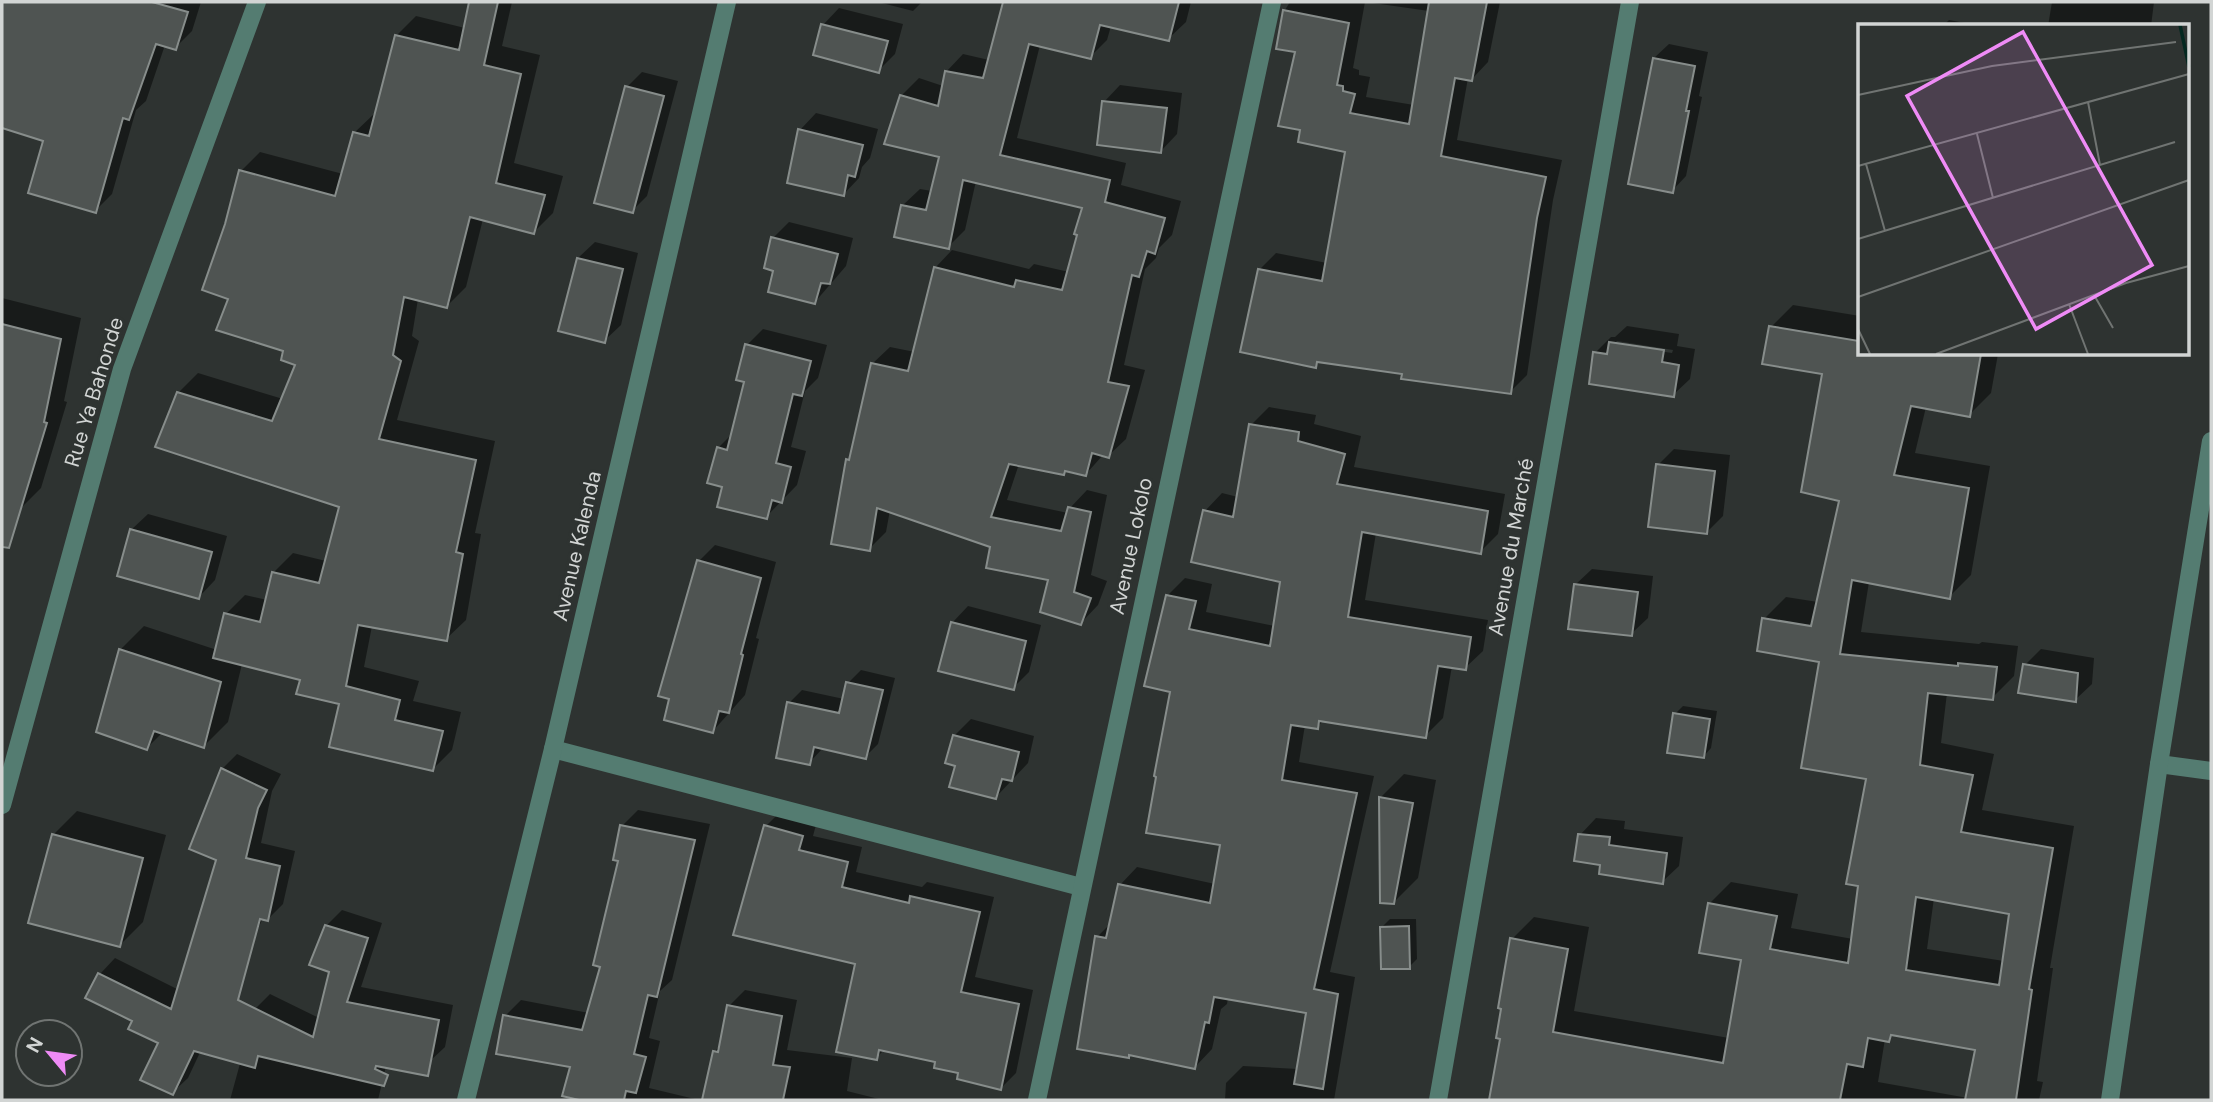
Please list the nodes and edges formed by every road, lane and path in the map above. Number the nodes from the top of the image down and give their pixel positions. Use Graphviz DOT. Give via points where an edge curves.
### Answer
graph roads {
  1 [pos="257,2"];
  2 [pos="727,2"];
  3 [pos="1272,2"];
  4 [pos="1630,2"];
  5 [pos="2211,440"];
  6 [pos="2204,545"];
  7 [pos="553,749"];
  8 [pos="2159,764"];
  9 [pos="2211,771"];
  10 [pos="2,805"];
  11 [pos="1081,887"];
  12 [pos="466,1100"];
  13 [pos="1037,1100"];
  14 [pos="1438,1100"];
  15 [pos="2110,1100"];
  1 -- 10 [label="street, Rue Ya Bahonde" via="122,369"];
  2 -- 7 [label="street, Avenue Kalenda"];
  3 -- 11 [label="street, Avenue Lokolo"];
  4 -- 14 [label="street, Avenue du Marché"];
  5 -- 6 [label="street"];
  6 -- 8 [label="street"];
  7 -- 11 [label="street"];
  7 -- 12 [label="street, Avenue Kalenda"];
  8 -- 9 [label="street"];
  8 -- 15 [label="street"];
  11 -- 13 [label="street, Avenue Lokolo"];
}
